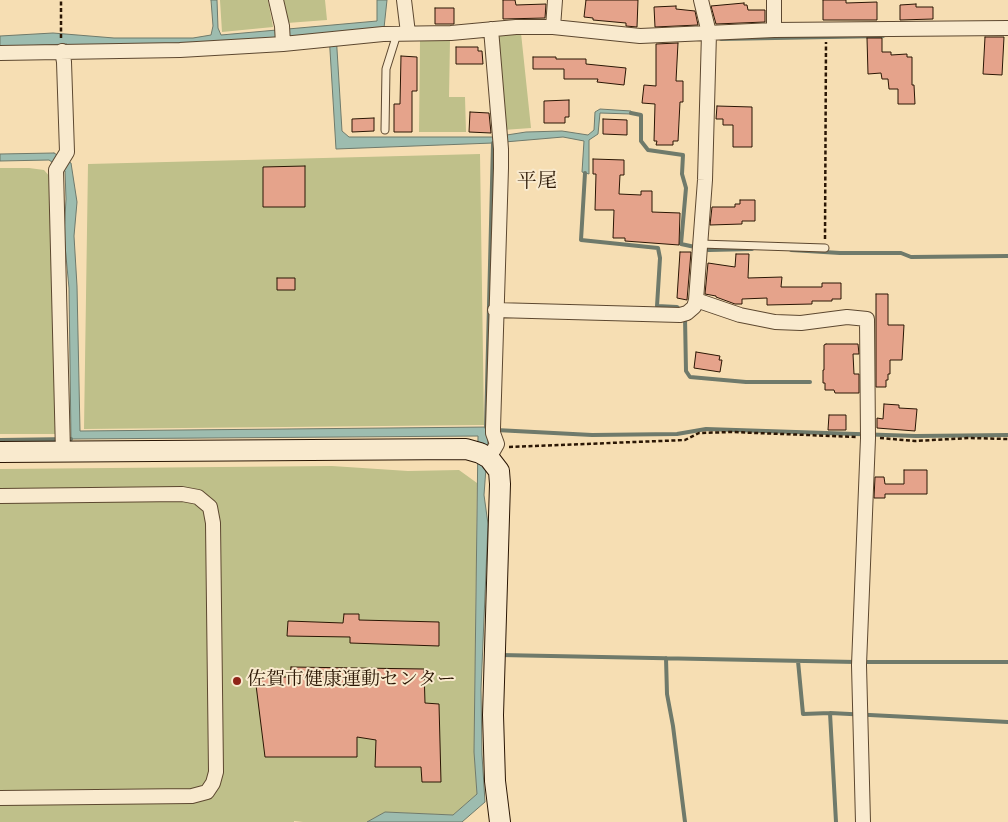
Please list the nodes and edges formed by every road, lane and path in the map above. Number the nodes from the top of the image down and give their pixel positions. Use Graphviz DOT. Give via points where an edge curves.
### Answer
graph roads {
  1 [pos="61,0"];
  2 [pos="276,0"];
  3 [pos="404,0"];
  4 [pos="555,0"];
  5 [pos="701,0"];
  6 [pos="774,0"];
  7 [pos="553,27"];
  8 [pos="1008,28"];
  9 [pos="491,29"];
  10 [pos="774,30"];
  11 [pos="60,31"];
  12 [pos="709,33"];
  13 [pos="402,34"];
  14 [pos="826,40"];
  15 [pos="282,44"];
  16 [pos="62,51"];
  17 [pos="0,53"];
  18 [pos="385,130"];
  19 [pos="700,248"];
  20 [pos="825,248"];
  21 [pos="696,300"];
  22 [pos="495,310"];
  23 [pos="868,434"];
  24 [pos="1008,439"];
  25 [pos="489,443"];
  26 [pos="63,444"];
  27 [pos="0,452"];
  28 [pos="0,496"];
  29 [pos="0,798"];
  30 [pos="500,822"];
  31 [pos="863,822"];
  1 -- 11 [label="path"];
  2 -- 15 [label="street"];
  3 -- 13 [label="street"];
  4 -- 7 [label="street"];
  5 -- 12 [label="street"];
  6 -- 10 [label="street"];
  7 -- 9 [label="street"];
  7 -- 12 [label="street" via="640,36"];
  8 -- 10 [label="street"];
  9 -- 13 [label="street"];
  9 -- 22 [label="street" via="501,168"];
  10 -- 12 [label="street"];
  12 -- 19 [label="street"];
  13 -- 15 [label="street"];
  13 -- 18 [label="lane" via="386,69"];
  14 -- 20 [label="path"];
  15 -- 16 [label="street" via="180,50"];
  16 -- 17 [label="street"];
  16 -- 26 [label="street" via="68,152 56,170"];
  19 -- 20 [label="lane"];
  19 -- 21 [label="street"];
  21 -- 22 [label="street" via="694,307 684,314"];
  21 -- 23 [label="street" via="740,315 775,322 801,323 848,317 867,319"];
  22 -- 25 [label="street"];
  23 -- 24 [label="path" via="915,441"];
  23 -- 25 [label="path" via="732,432 699,433 685,440 509,447"];
  23 -- 31 [label="street" via="859,661"];
  25 -- 26 [label="street" via="456,449"];
  25 -- 30 [label="street" via="499,470 500,484 493,715"];
  26 -- 27 [label="street"];
  28 -- 29 [label="street" via="182,494 198,497 210,507 214,523 216,772 207,792 192,796"];
}
